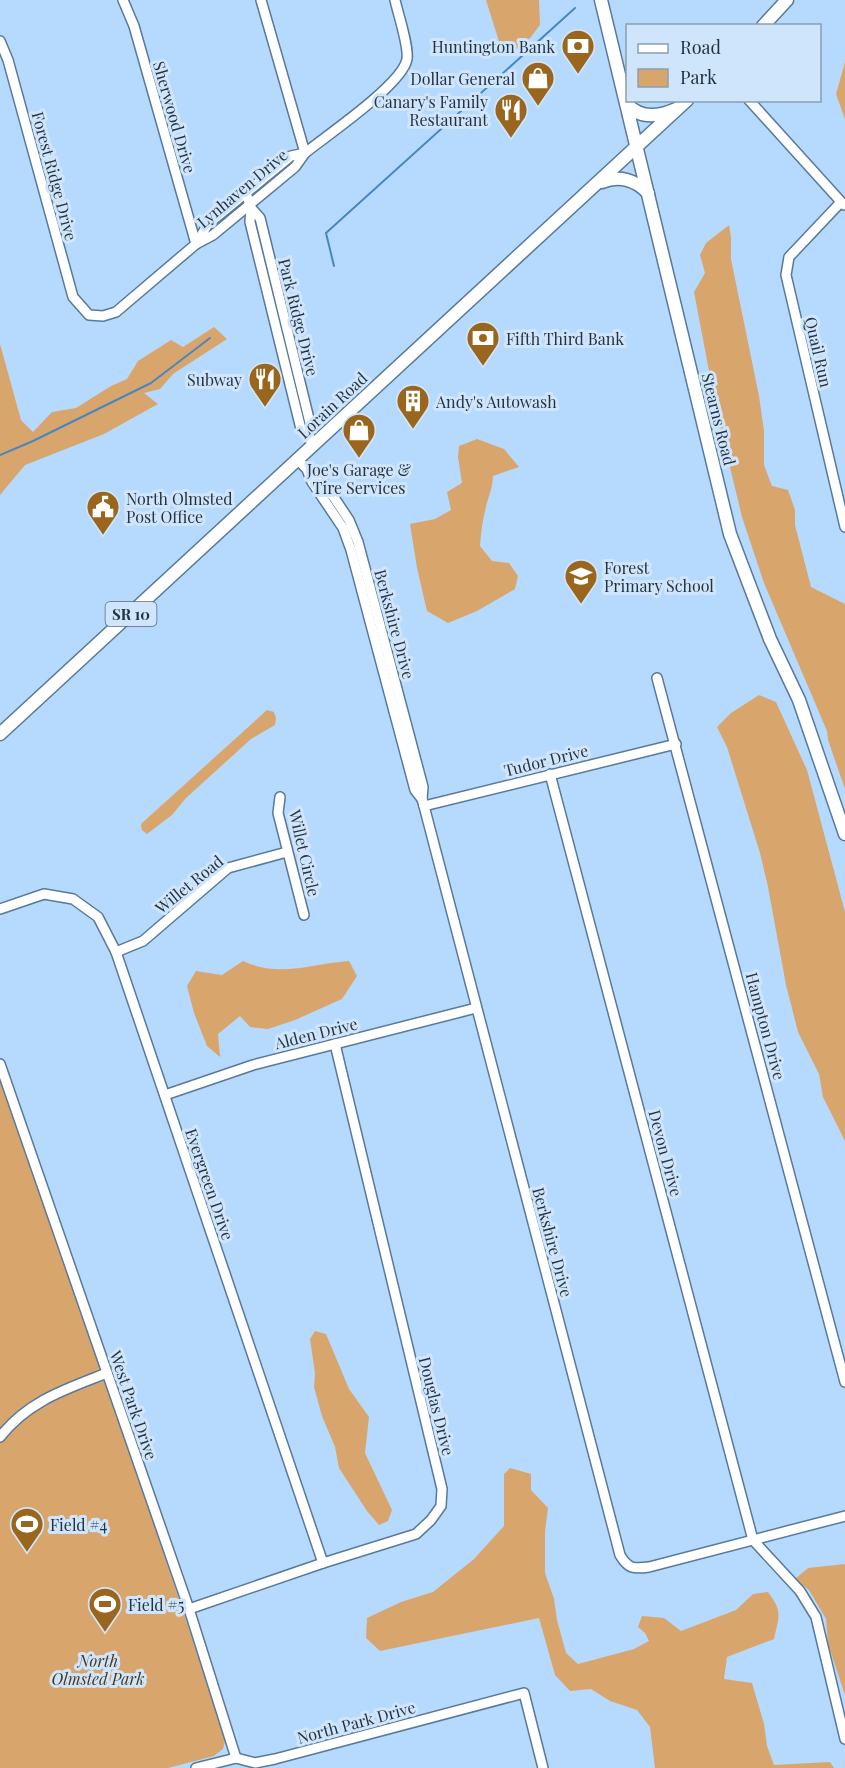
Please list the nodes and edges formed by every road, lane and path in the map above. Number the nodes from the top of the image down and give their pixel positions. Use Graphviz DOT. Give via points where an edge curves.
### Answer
graph roads {
  1 [pos="123,0"];
  2 [pos="261,0"];
  3 [pos="395,0"];
  4 [pos="601,0"];
  5 [pos="787,0"];
  6 [pos="765,24"];
  7 [pos="0,41"];
  8 [pos="626,100"];
  9 [pos="751,102"];
  10 [pos="627,104"];
  11 [pos="683,104"];
  12 [pos="638,147"];
  13 [pos="305,153"];
  14 [pos="596,186"];
  15 [pos="246,193"];
  16 [pos="649,193"];
  17 [pos="843,204"];
  18 [pos="250,207"];
  19 [pos="196,244"];
  20 [pos="89,315"];
  21 [pos="310,441"];
  22 [pos="298,460"];
  23 [pos="845,527"];
  24 [pos="657,678"];
  25 [pos="0,734"];
  26 [pos="676,744"];
  27 [pos="550,774"];
  28 [pos="280,797"];
  29 [pos="423,802"];
  30 [pos="845,834"];
  31 [pos="287,852"];
  32 [pos="0,909"];
  33 [pos="304,915"];
  34 [pos="116,952"];
  35 [pos="476,1008"];
  36 [pos="335,1044"];
  37 [pos="0,1064"];
  38 [pos="165,1095"];
  39 [pos="107,1373"];
  40 [pos="845,1382"];
  41 [pos="0,1437"];
  42 [pos="845,1516"];
  43 [pos="753,1540"];
  44 [pos="323,1563"];
  45 [pos="189,1609"];
  46 [pos="845,1739"];
  47 [pos="236,1758"];
  48 [pos="196,1768"];
  49 [pos="543,1768"];
  1 -- 19 [label="street, Sherwood Drive" via="134,26"];
  2 -- 13 [label="street"];
  3 -- 13 [label="street, Lynhaven Drive" via="407,60 392,84"];
  4 -- 8 [label="main road, Stearns Road"];
  5 -- 6 [label="main road"];
  7 -- 20 [label="street, Forest Ridge Drive" via="73,297"];
  9 -- 17 [label="street"];
  10 -- 11 [label="main road" via="634,112 653,116 667,114"];
  10 -- 12 [label="main road, Stearns Road"];
  11 -- 12 [label="main road, Lorain Road / SR 10"];
  12 -- 14 [label="main road, Lorain Road / SR 10"];
  12 -- 16 [label="main road, Stearns Road"];
  13 -- 15 [label="street, Lynhaven Drive" via="291,156"];
  13 -- 18 [label="street, Lynhaven Drive"];
  14 -- 16 [label="main road" via="605,180 625,180 639,184"];
  14 -- 21 [label="main road, Lorain Road / SR 10"];
  15 -- 18 [label="street, Park Ridge Drive"];
  15 -- 19 [label="street, Lynhaven Drive" via="208,224"];
  16 -- 30 [label="main road, Stearns Road" via="730,534 767,632 800,700"];
  17 -- 23 [label="street, Quail Run" via="789,257 786,275"];
  18 -- 19 [label="street, Lynhaven Drive" via="213,236"];
  18 -- 21 [label="street, Park Ridge Drive" via="260,218 310,423"];
  19 -- 20 [label="street, Lynhaven Drive" via="116,312"];
  21 -- 22 [label="main road, Lorain Road / SR 10"];
  22 -- 25 [label="main road, Lorain Road / SR 10"];
  22 -- 29 [label="street, Berkshire Drive" via="349,520 399,712 423,787"];
  24 -- 26 [label="street, Hampton Drive"];
  26 -- 27 [label="street, Tudor Drive"];
  26 -- 40 [label="street, Hampton Drive"];
  27 -- 29 [label="street, Tudor Drive"];
  27 -- 43 [label="street, Devon Drive"];
  28 -- 31 [label="street, Willet Circle" via="278,813"];
  29 -- 35 [label="street, Berkshire Drive"];
  31 -- 33 [label="street, Willet Circle"];
  31 -- 34 [label="street, Willet Road" via="228,868 143,941"];
  32 -- 34 [label="street, Evergreen Drive" via="44,894 73,899 98,917"];
  34 -- 38 [label="street, Evergreen Drive"];
  35 -- 36 [label="street, Alden Drive"];
  35 -- 43 [label="street, Berkshire Drive" via="620,1555 625,1564 638,1569"];
  36 -- 38 [label="street, Alden Drive" via="253,1065"];
  36 -- 44 [label="street, Douglas Drive" via="442,1489 441,1506 416,1534"];
  37 -- 39 [label="street, West Park Drive"];
  38 -- 44 [label="street, Evergreen Drive"];
  39 -- 41 [label="street" via="48,1396"];
  39 -- 45 [label="street, West Park Drive"];
  42 -- 43 [label="street"];
  43 -- 46 [label="street" via="800,1591 816,1617"];
  44 -- 45 [label="street, Douglas Drive"];
  45 -- 47 [label="street, West Park Drive"];
  47 -- 48 [label="street, North Park Drive"];
  47 -- 49 [label="street, North Park Drive" via="255,1762 275,1759 524,1693"];
}
